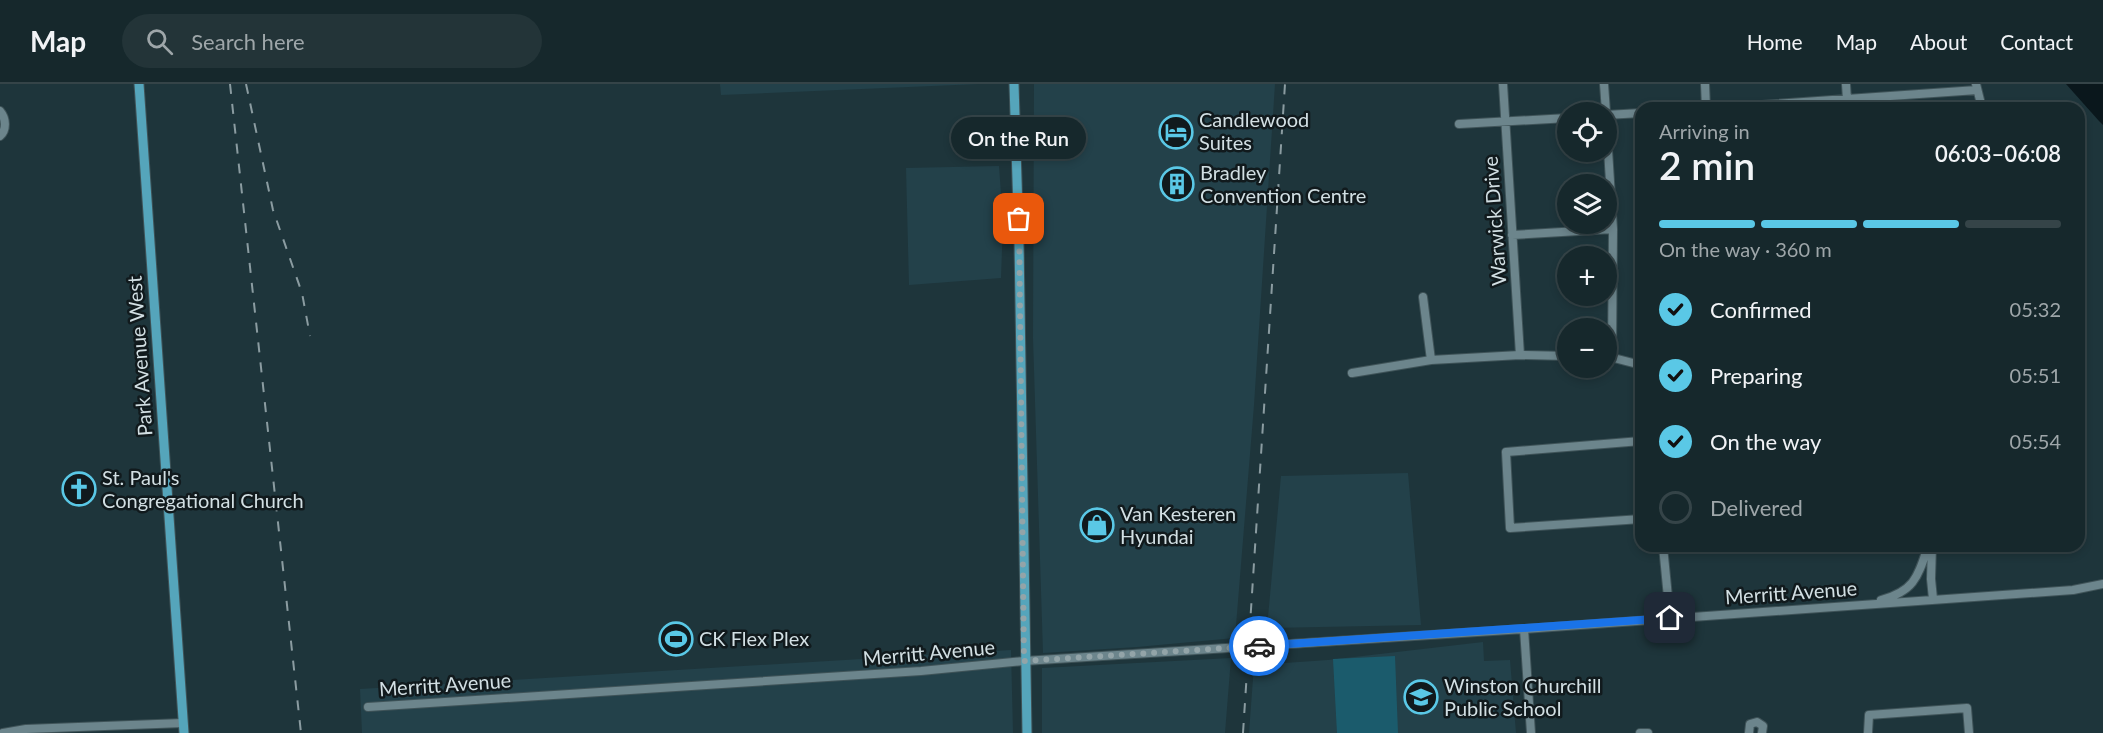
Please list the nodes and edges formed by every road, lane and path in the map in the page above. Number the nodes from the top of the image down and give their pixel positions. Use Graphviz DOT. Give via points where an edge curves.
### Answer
graph roads {
  1 [pos="140,84"];
  2 [pos="1014,84"];
  3 [pos="1503,84"];
  4 [pos="1604,84"];
  5 [pos="1705,84"];
  6 [pos="1846,84"];
  7 [pos="1976,87"];
  8 [pos="1875,98"];
  9 [pos="1847,100"];
  10 [pos="1605,102"];
  11 [pos="1706,102"];
  12 [pos="1819,102"];
  13 [pos="1875,102"];
  14 [pos="1980,102"];
  15 [pos="0,111"];
  16 [pos="1635,113"];
  17 [pos="1617,114"];
  18 [pos="1557,119"];
  19 [pos="1506,122"];
  20 [pos="1459,124"];
  21 [pos="0,136"];
  22 [pos="1557,232"];
  23 [pos="1613,234"];
  24 [pos="1512,235"];
  25 [pos="1423,297"];
  26 [pos="1610,318"];
  27 [pos="1520,355"];
  28 [pos="1557,356"];
  29 [pos="1617,358"];
  30 [pos="1431,360"];
  31 [pos="1635,363"];
  32 [pos="1352,373"];
  33 [pos="1635,441"];
  34 [pos="1635,519"];
  35 [pos="1664,552"];
  36 [pos="1928,552"];
  37 [pos="1930,552"];
  38 [pos="2103,584"];
  39 [pos="1933,599"];
  40 [pos="1869,604"];
  41 [pos="1670,618"];
  42 [pos="1524,629"];
  43 [pos="1024,661"];
  44 [pos="368,707"];
  45 [pos="184,728"];
  46 [pos="3,733"];
  47 [pos="1027,733"];
  48 [pos="1531,733"];
  49 [pos="1640,733"];
  50 [pos="1648,733"];
  51 [pos="1749,733"];
  52 [pos="1762,733"];
  53 [pos="1868,733"];
  54 [pos="1969,733"];
  1 -- 45 [label="main road, Park Avenue West"];
  2 -- 43 [label="main road" via="1020,243"];
  3 -- 19 [label="street, Warwick Drive"];
  4 -- 10 [label="street"];
  5 -- 11 [label="street"];
  6 -- 9 [label="street"];
  7 -- 8 [label="street"];
  7 -- 14 [label="street"];
  8 -- 9 [label="street"];
  8 -- 13 [label="street"];
  9 -- 12 [label="street"];
  15 -- 21 [label="street" via="5,128"];
  16 -- 17 [label="street"];
  18 -- 19 [label="street"];
  19 -- 20 [label="street"];
  19 -- 24 [label="street, Warwick Drive"];
  22 -- 24 [label="street"];
  23 -- 26 [label="street"];
  24 -- 27 [label="street, Warwick Drive"];
  25 -- 30 [label="street"];
  27 -- 28 [label="street"];
  27 -- 30 [label="street"];
  29 -- 31 [label="street"];
  30 -- 32 [label="street"];
  33 -- 34 [label="street" via="1506,452 1510,528"];
  35 -- 41 [label="street"];
  36 -- 40 [label="street" via="1912,584 1898,594"];
  37 -- 39 [label="street"];
  38 -- 39 [label="street, Merritt Avenue" via="2073,590"];
  39 -- 40 [label="street, Merritt Avenue"];
  40 -- 41 [label="street, Merritt Avenue"];
  41 -- 42 [label="street, Merritt Avenue"];
  42 -- 43 [label="street, Merritt Avenue"];
  42 -- 48 [label="street"];
  43 -- 44 [label="street, Merritt Avenue"];
  43 -- 47 [label="main road"];
  45 -- 46 [label="street" via="26,729"];
  49 -- 50 [label="street"];
  51 -- 52 [label="street" via="1748,726 1756,722 1763,726"];
  53 -- 54 [label="street" via="1869,715 1967,708"];
}
